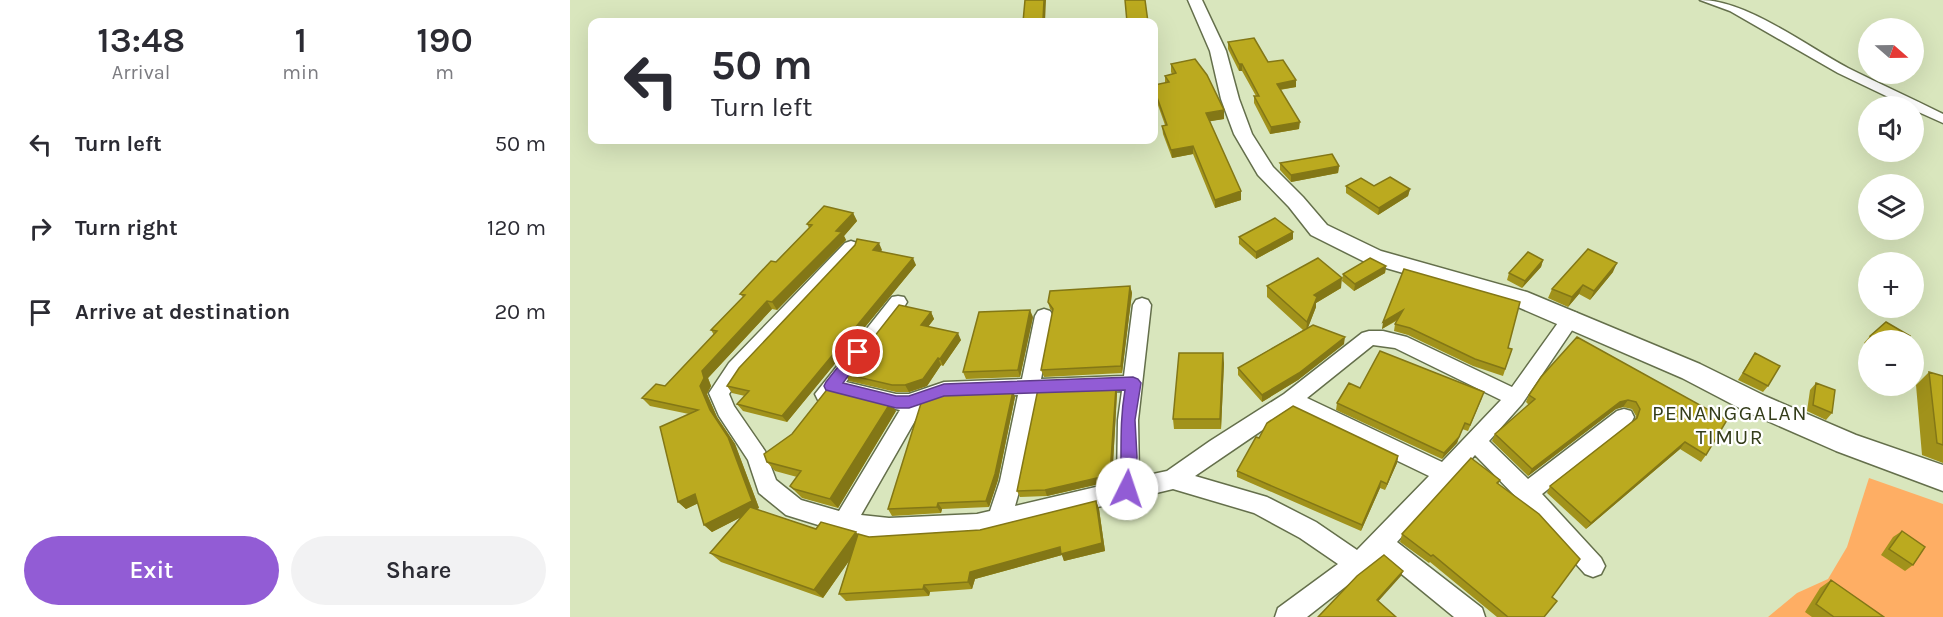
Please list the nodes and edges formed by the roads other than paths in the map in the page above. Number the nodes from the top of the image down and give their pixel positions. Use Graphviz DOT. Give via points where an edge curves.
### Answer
graph roads {
  1 [pos="1195,0"];
  2 [pos="1706,0"];
  3 [pos="1943,119"];
  4 [pos="851,247"];
  5 [pos="898,302"];
  6 [pos="1142,305"];
  7 [pos="1044,316"];
  8 [pos="1571,318"];
  9 [pos="1133,383"];
  10 [pos="831,386"];
  11 [pos="1028,387"];
  12 [pos="918,398"];
  13 [pos="1515,398"];
  14 [pos="1291,400"];
  15 [pos="810,412"];
  16 [pos="1624,417"];
  17 [pos="1476,442"];
  18 [pos="1444,473"];
  19 [pos="1935,476"];
  20 [pos="1173,479"];
  21 [pos="1127,489"];
  22 [pos="1527,493"];
  23 [pos="999,520"];
  24 [pos="844,523"];
  25 [pos="1381,543"];
  26 [pos="1358,564"];
  27 [pos="1593,566"];
  28 [pos="1288,617"];
  29 [pos="1473,617"];
  1 -- 8 [label="street" via="1218,51 1243,134 1265,171 1318,230 1373,257 1519,298"];
  2 -- 3 [label="street" via="1734,9 1843,70"];
  4 -- 24 [label="street" via="736,368 719,393 726,410 766,453 767,486 794,508"];
  5 -- 10 [label="street"];
  6 -- 9 [label="street"];
  7 -- 11 [label="street"];
  8 -- 13 [label="street"];
  8 -- 19 [label="street" via="1846,442"];
  9 -- 11 [label="street"];
  9 -- 21 [label="street"];
  10 -- 12 [label="street" via="896,402"];
  10 -- 15 [label="street"];
  11 -- 12 [label="street" via="944,390"];
  11 -- 23 [label="street" via="1011,481"];
  12 -- 24 [label="street"];
  13 -- 14 [label="street" via="1400,342 1369,338"];
  13 -- 17 [label="street"];
  14 -- 18 [label="street"];
  14 -- 20 [label="street"];
  16 -- 22 [label="street"];
  17 -- 18 [label="street"];
  17 -- 22 [label="street"];
  18 -- 25 [label="street"];
  20 -- 21 [label="street"];
  20 -- 26 [label="street" via="1259,504 1308,530"];
  21 -- 23 [label="street"];
  22 -- 27 [label="street"];
  23 -- 24 [label="street" via="976,525 889,529"];
  25 -- 26 [label="street"];
  25 -- 29 [label="street"];
  26 -- 28 [label="street"];
}
